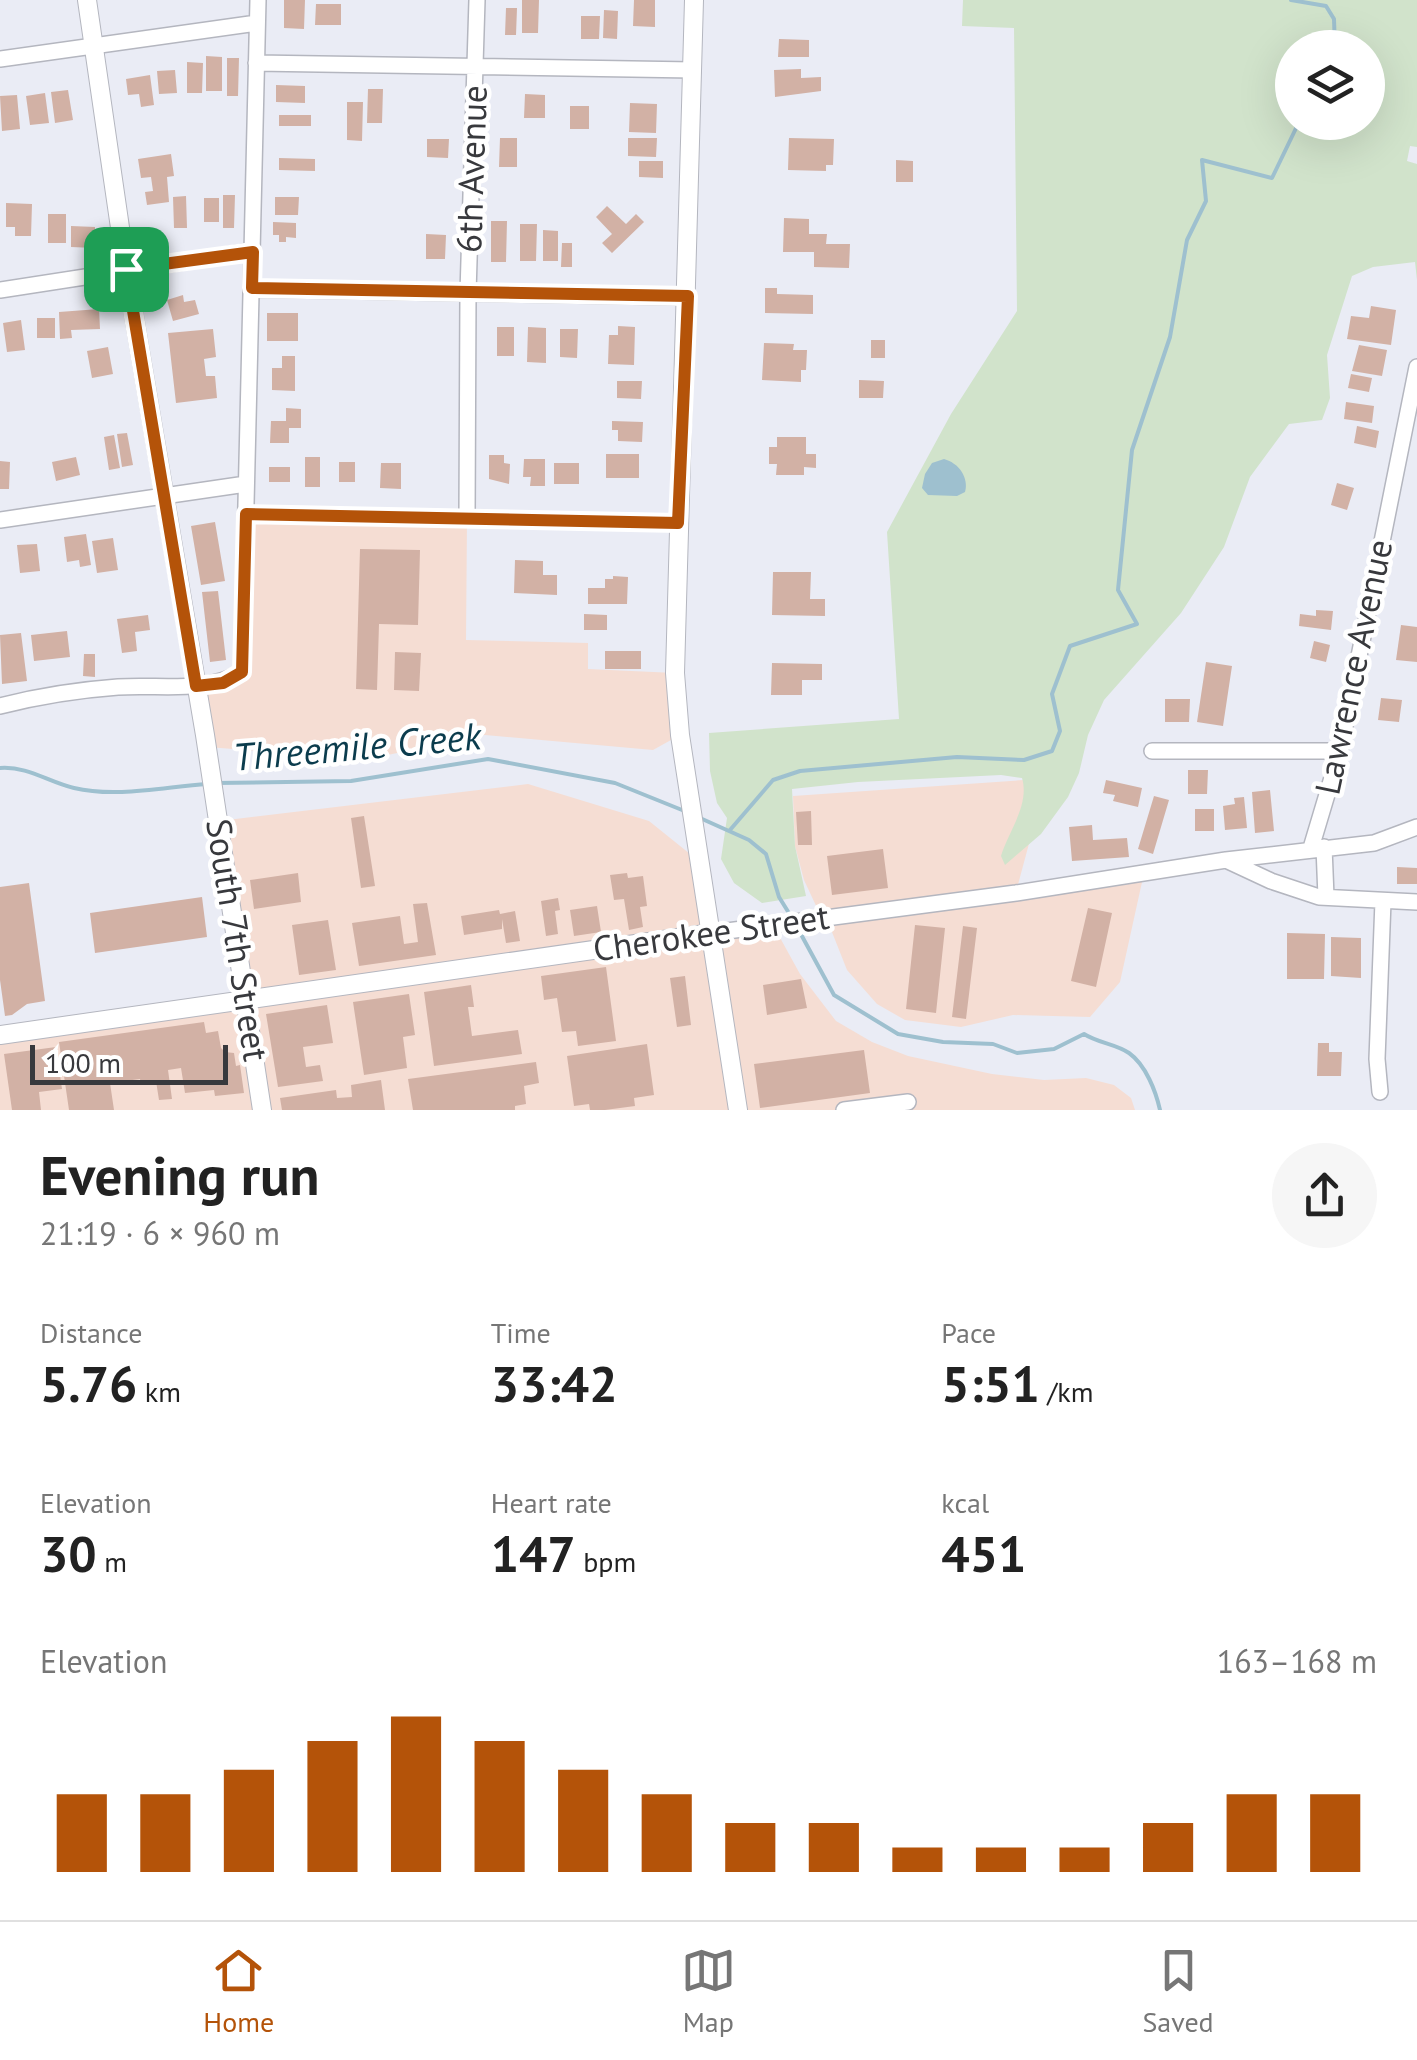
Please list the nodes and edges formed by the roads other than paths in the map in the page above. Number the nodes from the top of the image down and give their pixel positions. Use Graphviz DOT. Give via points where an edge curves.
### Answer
graph roads {
  1 [pos="88,0"];
  2 [pos="258,0"];
  3 [pos="477,0"];
  4 [pos="694,0"];
  5 [pos="257,23"];
  6 [pos="94,44"];
  7 [pos="0,59"];
  8 [pos="256,63"];
  9 [pos="475,67"];
  10 [pos="692,70"];
  11 [pos="253,252"];
  12 [pos="126,269"];
  13 [pos="252,288"];
  14 [pos="0,290"];
  15 [pos="468,294"];
  16 [pos="688,296"];
  17 [pos="1417,370"];
  18 [pos="246,484"];
  19 [pos="163,494"];
  20 [pos="246,514"];
  21 [pos="466,518"];
  22 [pos="0,520"];
  23 [pos="678,523"];
  24 [pos="196,686"];
  25 [pos="0,706"];
  26 [pos="1152,750"];
  27 [pos="1340,751"];
  28 [pos="1417,827"];
  29 [pos="1317,848"];
  30 [pos="1226,860"];
  31 [pos="1326,897"];
  32 [pos="1382,901"];
  33 [pos="1417,902"];
  34 [pos="712,933"];
  35 [pos="246,1000"];
  36 [pos="0,1035"];
  37 [pos="1380,1092"];
  38 [pos="908,1102"];
  39 [pos="262,1110"];
  40 [pos="738,1110"];
  41 [pos="844,1110"];
  1 -- 6 [label="street, South 7th Street"];
  2 -- 5 [label="street"];
  3 -- 9 [label="street, 6th Avenue"];
  4 -- 10 [label="street"];
  5 -- 6 [label="street"];
  5 -- 8 [label="street"];
  6 -- 7 [label="street"];
  6 -- 12 [label="street, South 7th Street"];
  8 -- 9 [label="street"];
  8 -- 11 [label="street"];
  9 -- 10 [label="street"];
  9 -- 15 [label="street, 6th Avenue"];
  10 -- 16 [label="street"];
  11 -- 12 [label="street"];
  11 -- 13 [label="street"];
  12 -- 14 [label="street"];
  12 -- 19 [label="street, South 7th Street"];
  13 -- 15 [label="street"];
  13 -- 18 [label="street"];
  15 -- 16 [label="street"];
  15 -- 21 [label="street, 6th Avenue"];
  16 -- 23 [label="street"];
  17 -- 27 [label="street, Lawrence Avenue"];
  18 -- 19 [label="street"];
  18 -- 20 [label="street"];
  19 -- 22 [label="street"];
  19 -- 24 [label="street, South 7th Street"];
  20 -- 21 [label="street"];
  20 -- 24 [label="street" via="242,672"];
  21 -- 23 [label="street"];
  23 -- 34 [label="street" via="675,672"];
  24 -- 25 [label="street" via="53,693"];
  24 -- 35 [label="street, South 7th Street"];
  26 -- 27 [label="street"];
  27 -- 29 [label="street, Lawrence Avenue"];
  28 -- 29 [label="street, Cherokee Street" via="1374,842"];
  29 -- 30 [label="street, Cherokee Street"];
  29 -- 31 [label="street, Lawrence Avenue"];
  30 -- 31 [label="street"];
  30 -- 34 [label="street, Cherokee Street"];
  31 -- 32 [label="street"];
  32 -- 33 [label="street"];
  32 -- 37 [label="street"];
  34 -- 35 [label="street, Cherokee Street"];
  34 -- 40 [label="street"];
  35 -- 36 [label="street, Cherokee Street"];
  35 -- 39 [label="street, South 7th Street"];
  38 -- 41 [label="street"];
}
